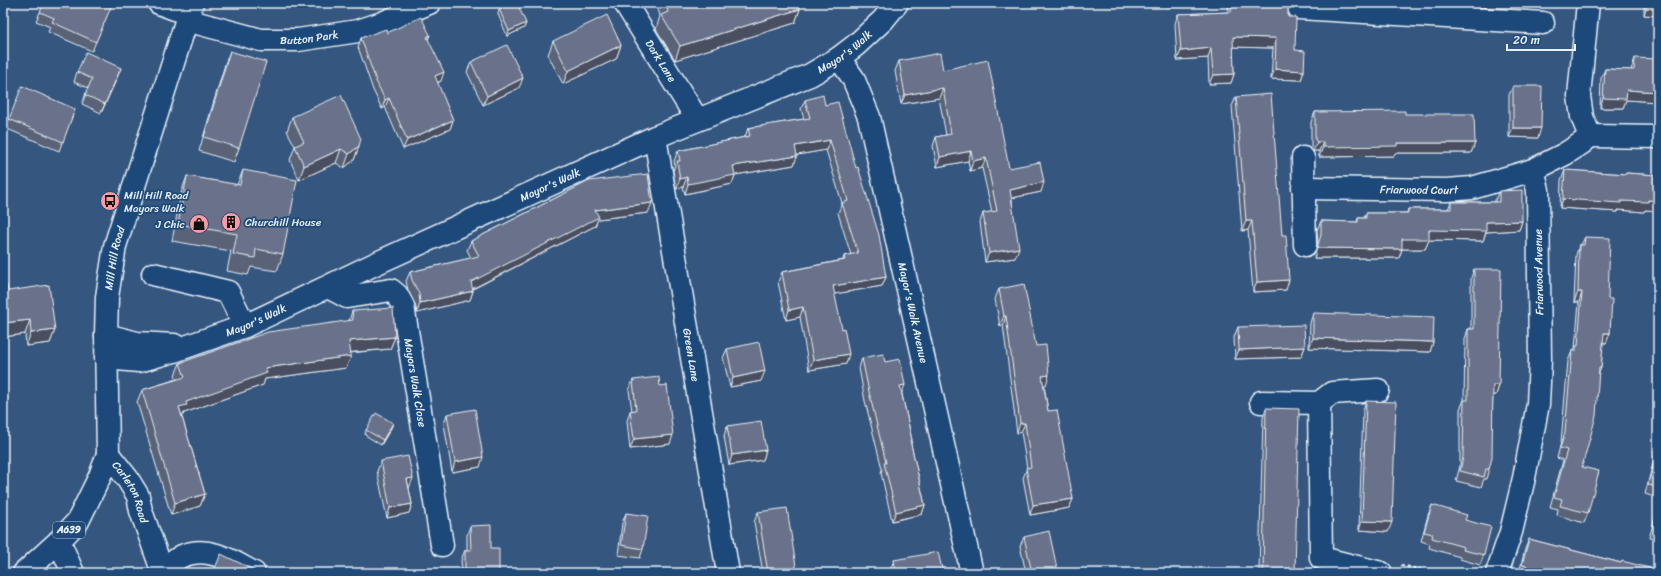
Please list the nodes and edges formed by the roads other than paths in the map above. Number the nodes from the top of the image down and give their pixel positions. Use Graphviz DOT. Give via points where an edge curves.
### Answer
graph roads {
  1 [pos="159,3"];
  2 [pos="429,3"];
  3 [pos="625,3"];
  4 [pos="897,3"];
  5 [pos="1300,3"];
  6 [pos="1588,3"];
  7 [pos="189,13"];
  8 [pos="1543,23"];
  9 [pos="839,58"];
  10 [pos="697,119"];
  11 [pos="1590,136"];
  12 [pos="655,137"];
  13 [pos="1658,137"];
  14 [pos="1303,158"];
  15 [pos="1533,170"];
  16 [pos="1303,188"];
  17 [pos="1305,245"];
  18 [pos="153,274"];
  19 [pos="328,287"];
  20 [pos="245,326"];
  21 [pos="106,335"];
  22 [pos="188,346"];
  23 [pos="106,358"];
  24 [pos="1378,390"];
  25 [pos="1261,402"];
  26 [pos="1319,403"];
  27 [pos="108,454"];
  28 [pos="100,476"];
  29 [pos="150,532"];
  30 [pos="59,541"];
  31 [pos="442,545"];
  32 [pos="1320,565"];
  33 [pos="1388,568"];
  34 [pos="24,573"];
  35 [pos="73,573"];
  36 [pos="163,573"];
  37 [pos="254,573"];
  38 [pos="728,573"];
  39 [pos="972,573"];
  40 [pos="1497,573"];
  1 -- 7 [label="main road, Button Park"];
  2 -- 7 [label="main road, Button Park" via="358,31 298,40 261,40"];
  3 -- 10 [label="main road, Dark Lane"];
  4 -- 9 [label="main road, Mayor's Walk" via="873,30"];
  5 -- 8 [label="main road" via="1299,8"];
  6 -- 11 [label="main road" via="1579,96 1582,117"];
  7 -- 21 [label="main road, Mill Hill Road / A639" via="115,246 107,297"];
  9 -- 10 [label="main road, Mayor's Walk" via="810,75"];
  9 -- 39 [label="main road, Mayor's Walk Avenue" via="853,78 869,117"];
  10 -- 12 [label="main road, Mayor's Walk"];
  11 -- 13 [label="main road"];
  11 -- 15 [label="main road" via="1582,144"];
  12 -- 19 [label="main road, Mayor's Walk"];
  12 -- 38 [label="main road, Green Lane"];
  14 -- 16 [label="main road"];
  15 -- 16 [label="main road, Friarwood Court" via="1466,189"];
  15 -- 40 [label="main road, Friarwood Avenue" via="1538,190 1538,404 1511,532"];
  16 -- 17 [label="main road"];
  18 -- 20 [label="main road" via="228,292"];
  19 -- 20 [label="main road, Mayor's Walk"];
  19 -- 31 [label="main road, Mayors Walk Close" via="347,297 391,290 403,306"];
  20 -- 22 [label="main road, Mayor's Walk"];
  21 -- 22 [label="main road, Mayor's Walk" via="137,343"];
  21 -- 23 [label="main road, Mill Hill Road / A639"];
  22 -- 23 [label="main road, Mayor's Walk" via="139,361"];
  23 -- 27 [label="main road, Mill Hill Road / A639"];
  24 -- 26 [label="main road" via="1332,393"];
  25 -- 26 [label="main road"];
  26 -- 32 [label="main road"];
  27 -- 28 [label="main road, Mill Hill Road / A639"];
  27 -- 29 [label="main road, Carleton Road" via="138,496 141,512"];
  28 -- 29 [label="main road, Carleton Road" via="131,494"];
  28 -- 30 [label="main road, A639" via="78,521"];
  29 -- 36 [label="main road, Carleton Road"];
  30 -- 34 [label="main road, A639"];
  30 -- 35 [label="main road"];
  32 -- 33 [label="main road"];
  36 -- 37 [label="main road" via="181,557 202,552 220,555"];
}
